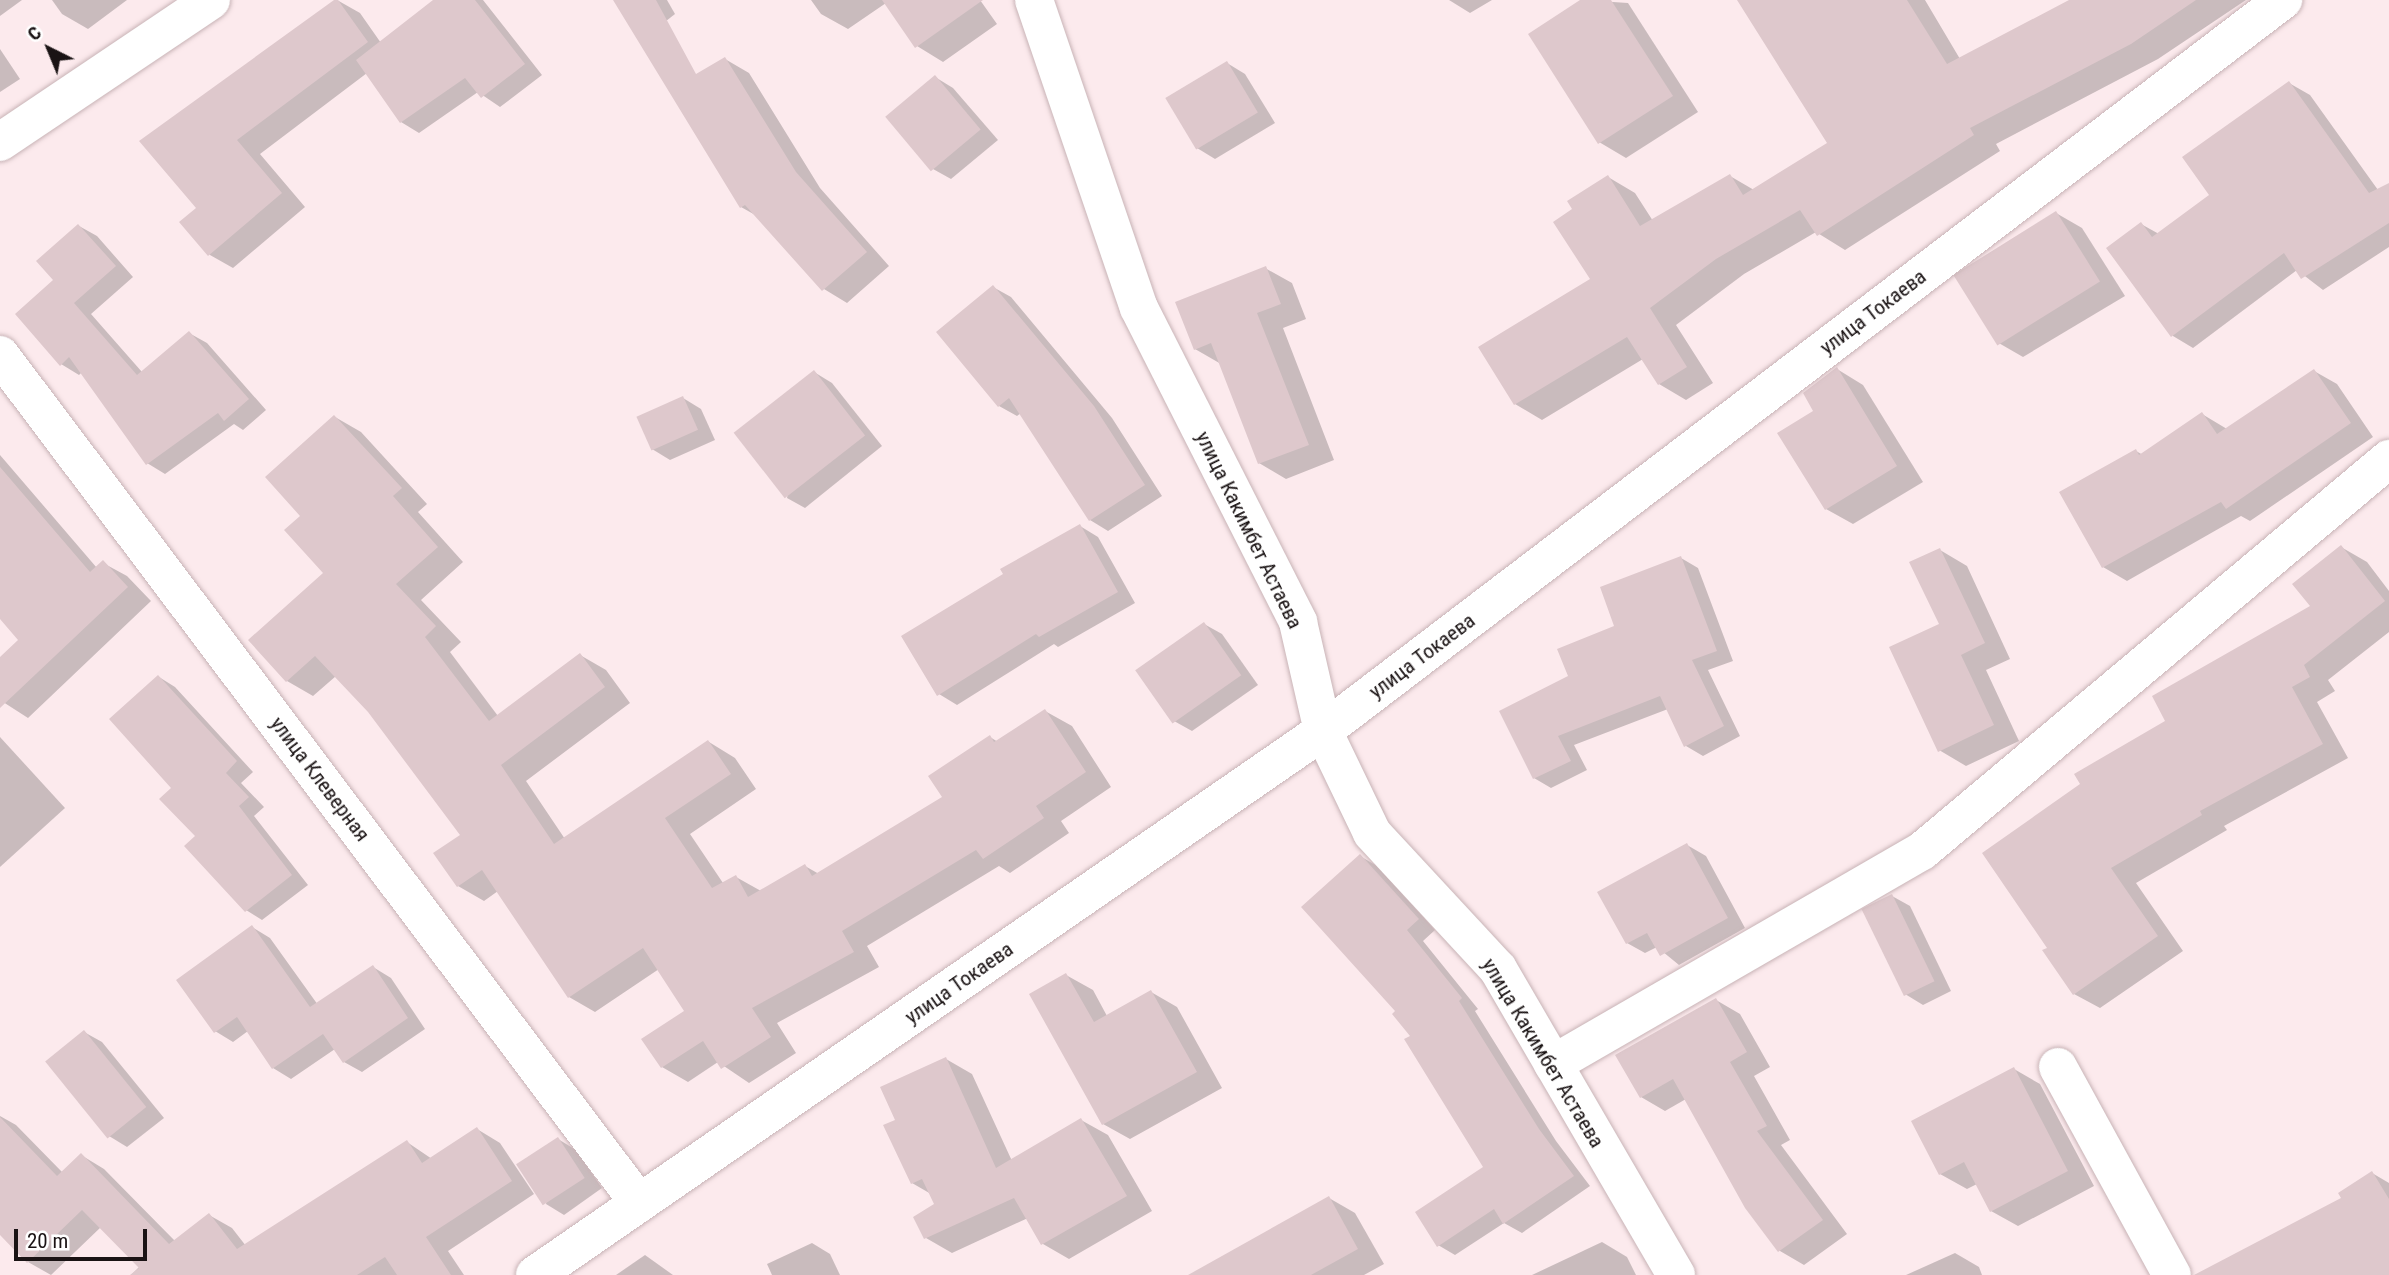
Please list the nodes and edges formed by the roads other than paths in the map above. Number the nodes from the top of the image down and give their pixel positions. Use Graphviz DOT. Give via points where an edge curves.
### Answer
graph roads {
  1 [pos="211,0"];
  2 [pos="1034,0"];
  3 [pos="2283,0"];
  4 [pos="0,142"];
  5 [pos="0,355"];
  6 [pos="2389,459"];
  7 [pos="1323,731"];
  8 [pos="1553,1064"];
  9 [pos="2057,1066"];
  10 [pos="639,1203"];
  11 [pos="535,1275"];
  12 [pos="1676,1275"];
  13 [pos="2172,1275"];
  1 -- 4 [label="street"];
  2 -- 7 [label="street, улица Какимбет Астаева" via="1139,308 1298,622"];
  3 -- 7 [label="street, улица Токаева"];
  5 -- 10 [label="street, улица Клеверная"];
  6 -- 8 [label="street" via="1922,851"];
  7 -- 8 [label="street, улица Какимбет Астаева" via="1372,833 1498,969"];
  7 -- 10 [label="street, улица Токаева"];
  8 -- 12 [label="street, улица Какимбет Астаева"];
  9 -- 13 [label="street"];
  10 -- 11 [label="street, улица Токаева"];
}
